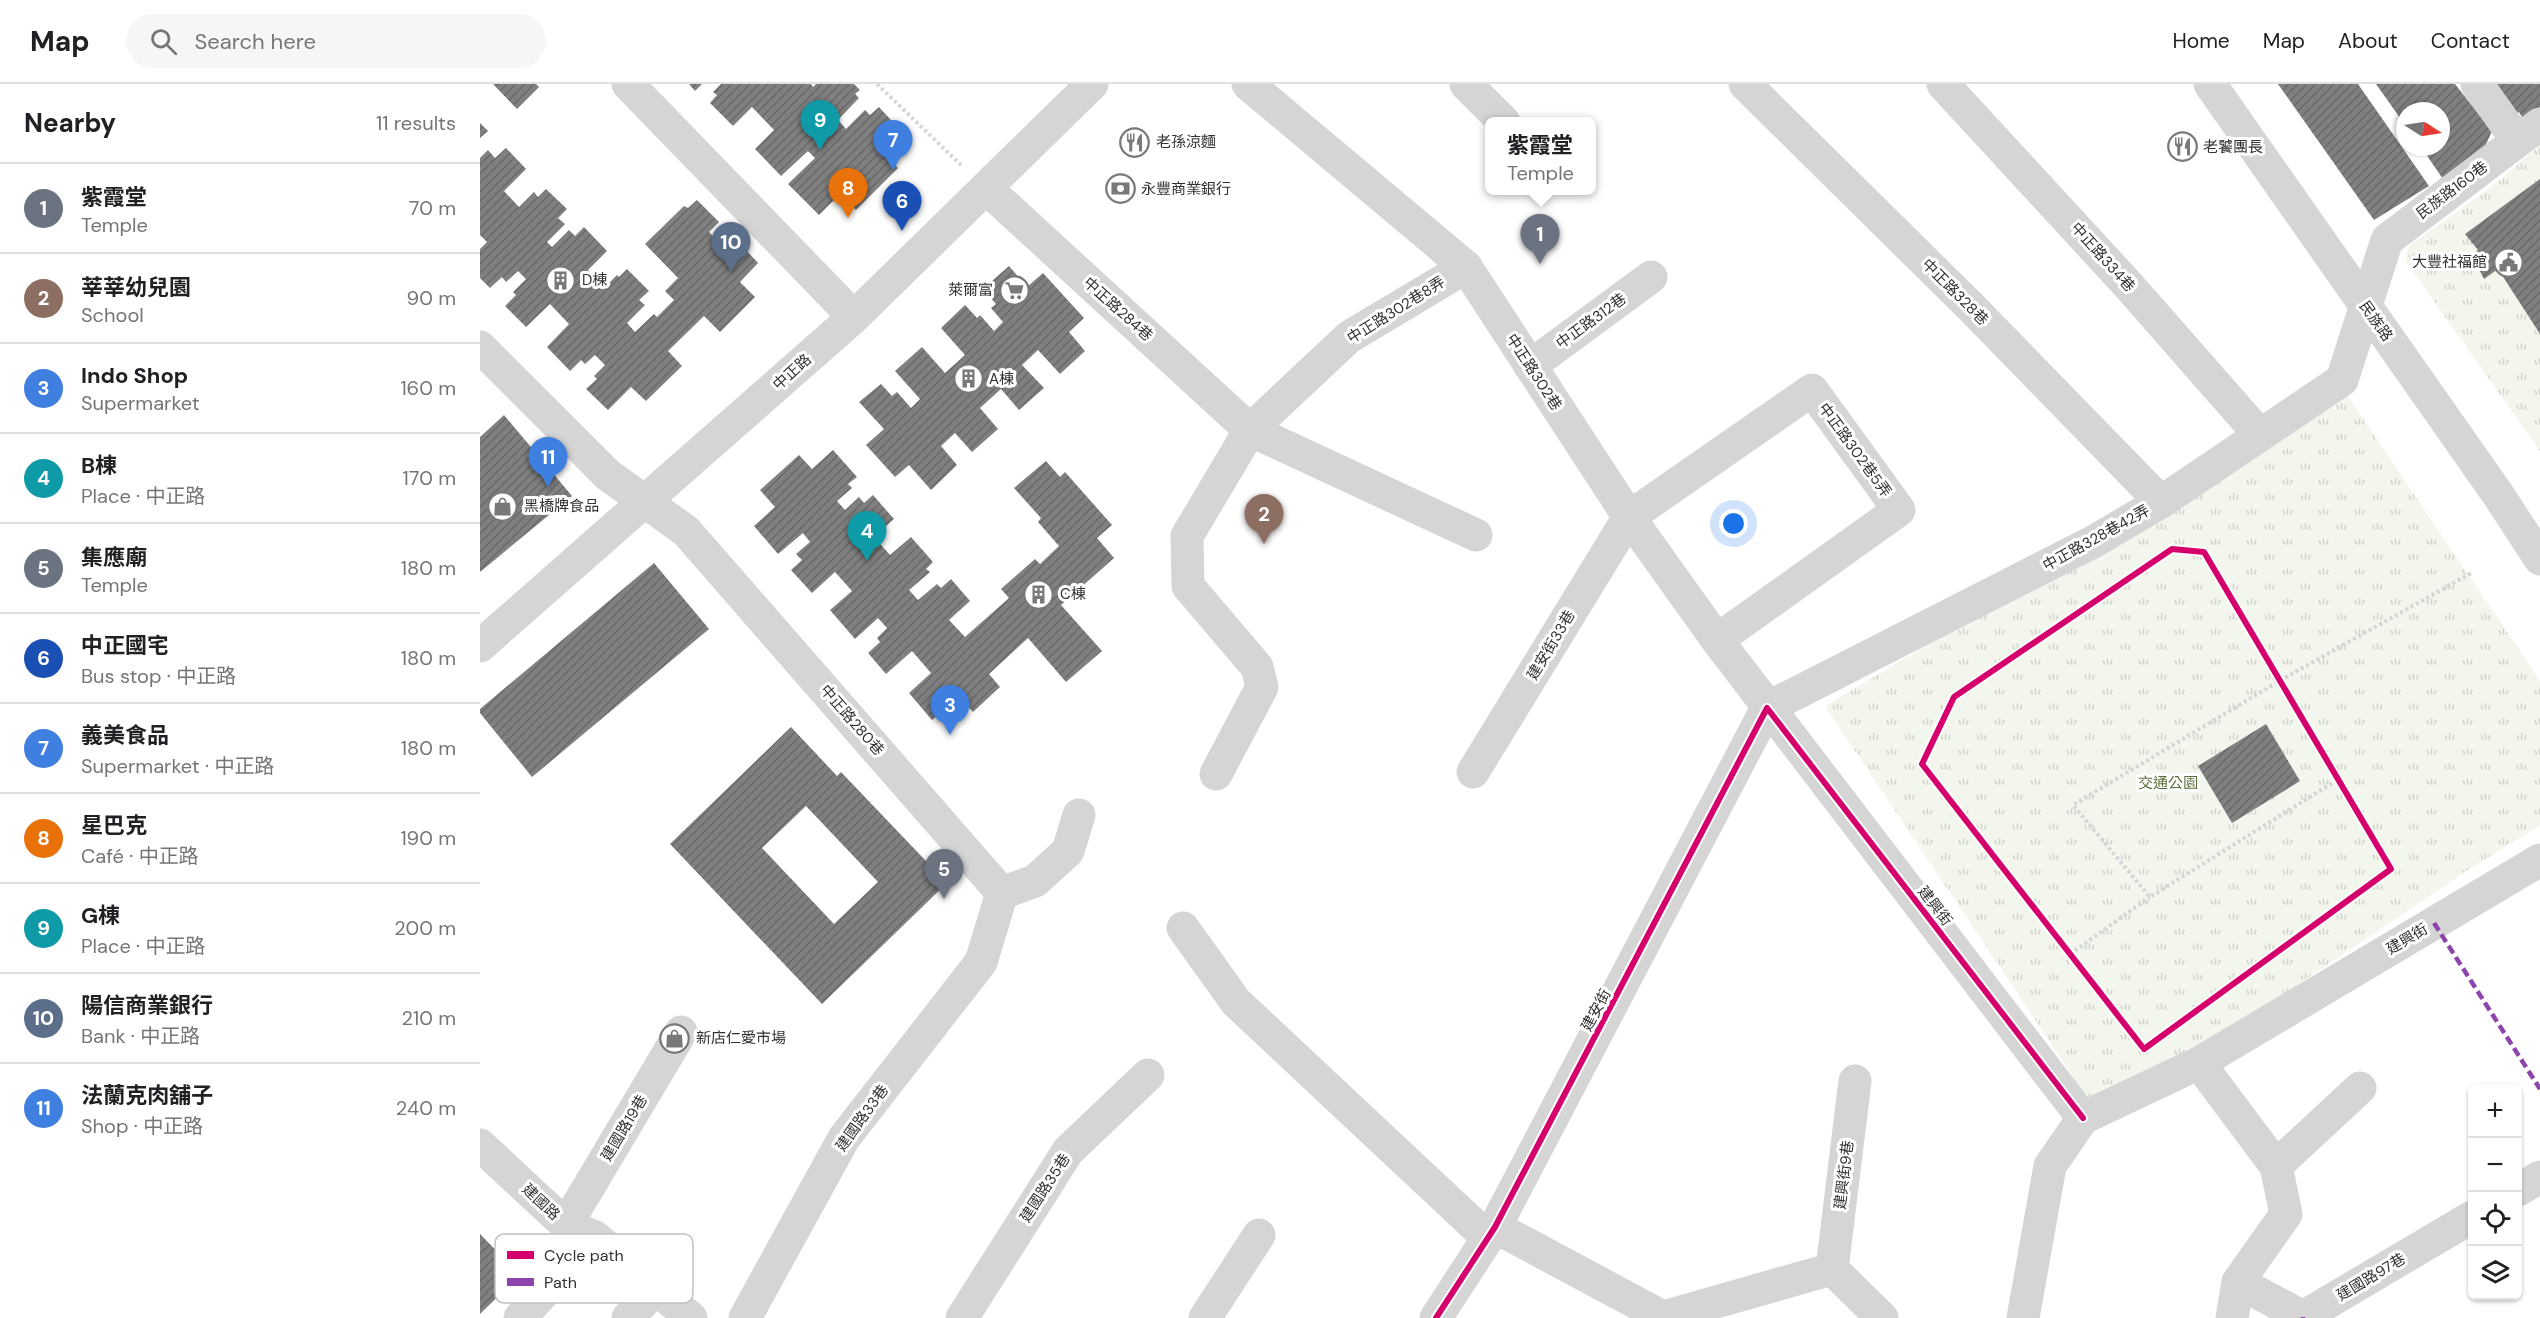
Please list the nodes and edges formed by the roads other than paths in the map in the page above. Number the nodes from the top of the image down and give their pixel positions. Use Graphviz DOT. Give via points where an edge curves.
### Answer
graph roads {
  1 [pos="628,84"];
  2 [pos="1248,84"];
  3 [pos="1466,84"];
  4 [pos="1745,84"];
  5 [pos="1943,84"];
  6 [pos="2210,84"];
  7 [pos="2477,84"];
  8 [pos="1082,87"];
  9 [pos="1499,117"];
  10 [pos="2529,132"];
  11 [pos="986,188"];
  12 [pos="1466,267"];
  13 [pos="1651,277"];
  14 [pos="2366,306"];
  15 [pos="854,317"];
  16 [pos="480,347"];
  17 [pos="1530,366"];
  18 [pos="1250,430"];
  19 [pos="2259,434"];
  20 [pos="646,502"];
  21 [pos="2161,502"];
  22 [pos="1629,517"];
  23 [pos="1476,535"];
  24 [pos="2540,559"];
  25 [pos="1717,640"];
  26 [pos="480,646"];
  27 [pos="1767,708"];
  28 [pos="1473,772"];
  29 [pos="1216,774"];
  30 [pos="1079,815"];
  31 [pos="2540,860"];
  32 [pos="1002,893"];
  33 [pos="1183,928"];
  34 [pos="681,1032"];
  35 [pos="2199,1063"];
  36 [pos="1148,1075"];
  37 [pos="1856,1081"];
  38 [pos="2360,1088"];
  39 [pos="2083,1118"];
  40 [pos="480,1145"];
  41 [pos="2276,1166"];
  42 [pos="2540,1177"];
  43 [pos="2522,1187"];
  44 [pos="2468,1219"];
  45 [pos="580,1231"];
  46 [pos="1492,1232"];
  47 [pos="578,1234"];
  48 [pos="584,1234"];
  49 [pos="1259,1235"];
  50 [pos="1832,1269"];
  51 [pos="2238,1282"];
  52 [pos="530,1303"];
  53 [pos="642,1303"];
  54 [pos="673,1303"];
  55 [pos="1663,1317"];
  56 [pos="520,1318"];
  57 [pos="628,1318"];
  58 [pos="692,1318"];
  59 [pos="745,1318"];
  60 [pos="962,1318"];
  61 [pos="1205,1318"];
  62 [pos="1436,1318"];
  63 [pos="1882,1318"];
  64 [pos="2023,1318"];
  65 [pos="2232,1318"];
  1 -- 15 [label="street"];
  2 -- 12 [label="street, 中正路302巷"];
  3 -- 9 [label="street"];
  4 -- 21 [label="street, 中正路328巷"];
  5 -- 19 [label="street, 中正路334巷"];
  6 -- 14 [label="street, 民族路"];
  7 -- 10 [label="street, 民族路160巷"];
  8 -- 11 [label="street, 中正路"];
  10 -- 14 [label="street, 民族路160巷" via="2387,240"];
  11 -- 15 [label="street, 中正路"];
  11 -- 18 [label="street, 中正路284巷"];
  12 -- 17 [label="street, 中正路302巷"];
  12 -- 18 [label="street, 中正路302巷8弄" via="1349,337"];
  13 -- 17 [label="street, 中正路312巷"];
  14 -- 19 [label="street, 中正路328巷42弄" via="2342,380"];
  14 -- 24 [label="street, 民族路"];
  15 -- 20 [label="street, 中正路"];
  16 -- 20 [label="street, 中正路280巷" via="608,475"];
  17 -- 22 [label="street, 中正路302巷"];
  18 -- 23 [label="street, 中正路284巷"];
  18 -- 29 [label="street, 中正路302巷8弄" via="1187,536 1188,586 1257,667 1262,687"];
  19 -- 21 [label="street, 中正路328巷42弄"];
  20 -- 26 [label="street, 中正路"];
  20 -- 32 [label="street, 中正路280巷" via="686,531"];
  21 -- 27 [label="street, 中正路328巷42弄" via="2094,542"];
  22 -- 25 [label="street, 中正路302巷"];
  22 -- 25 [label="street, 中正路302巷5弄" via="1812,390 1899,510"];
  22 -- 28 [label="street, 建安街33巷"];
  25 -- 27 [label="street, 中正路302巷"];
  27 -- 39 [label="street, 建興街"];
  27 -- 46 [label="street, 建安街"];
  30 -- 32 [label="street" via="1068,851 1035,881"];
  31 -- 35 [label="street, 建興街"];
  32 -- 59 [label="street, 建國路33巷" via="981,962 844,1138"];
  33 -- 46 [label="street" via="1236,1002"];
  34 -- 45 [label="street, 建國路19巷"];
  35 -- 39 [label="street, 建興街"];
  35 -- 41 [label="street"];
  36 -- 60 [label="street, 建國路35巷" via="1068,1151"];
  37 -- 50 [label="street, 建興街9巷"];
  38 -- 41 [label="street"];
  39 -- 64 [label="street" via="2050,1166"];
  40 -- 45 [label="street, 建國路"];
  41 -- 51 [label="street" via="2286,1214"];
  42 -- 43 [label="street"];
  44 -- 51 [label="street, 建國路97巷" via="2303,1317"];
  45 -- 47 [label="street, 建國路19巷"];
  45 -- 48 [label="street, 建國路"];
  46 -- 55 [label="street"];
  46 -- 62 [label="street, 建安街"];
  49 -- 61 [label="street"];
  50 -- 55 [label="street"];
  50 -- 63 [label="street"];
  51 -- 65 [label="street"];
  52 -- 56 [label="street, 建國路19巷"];
  53 -- 57 [label="street"];
  54 -- 58 [label="street, 建國路"];
}
